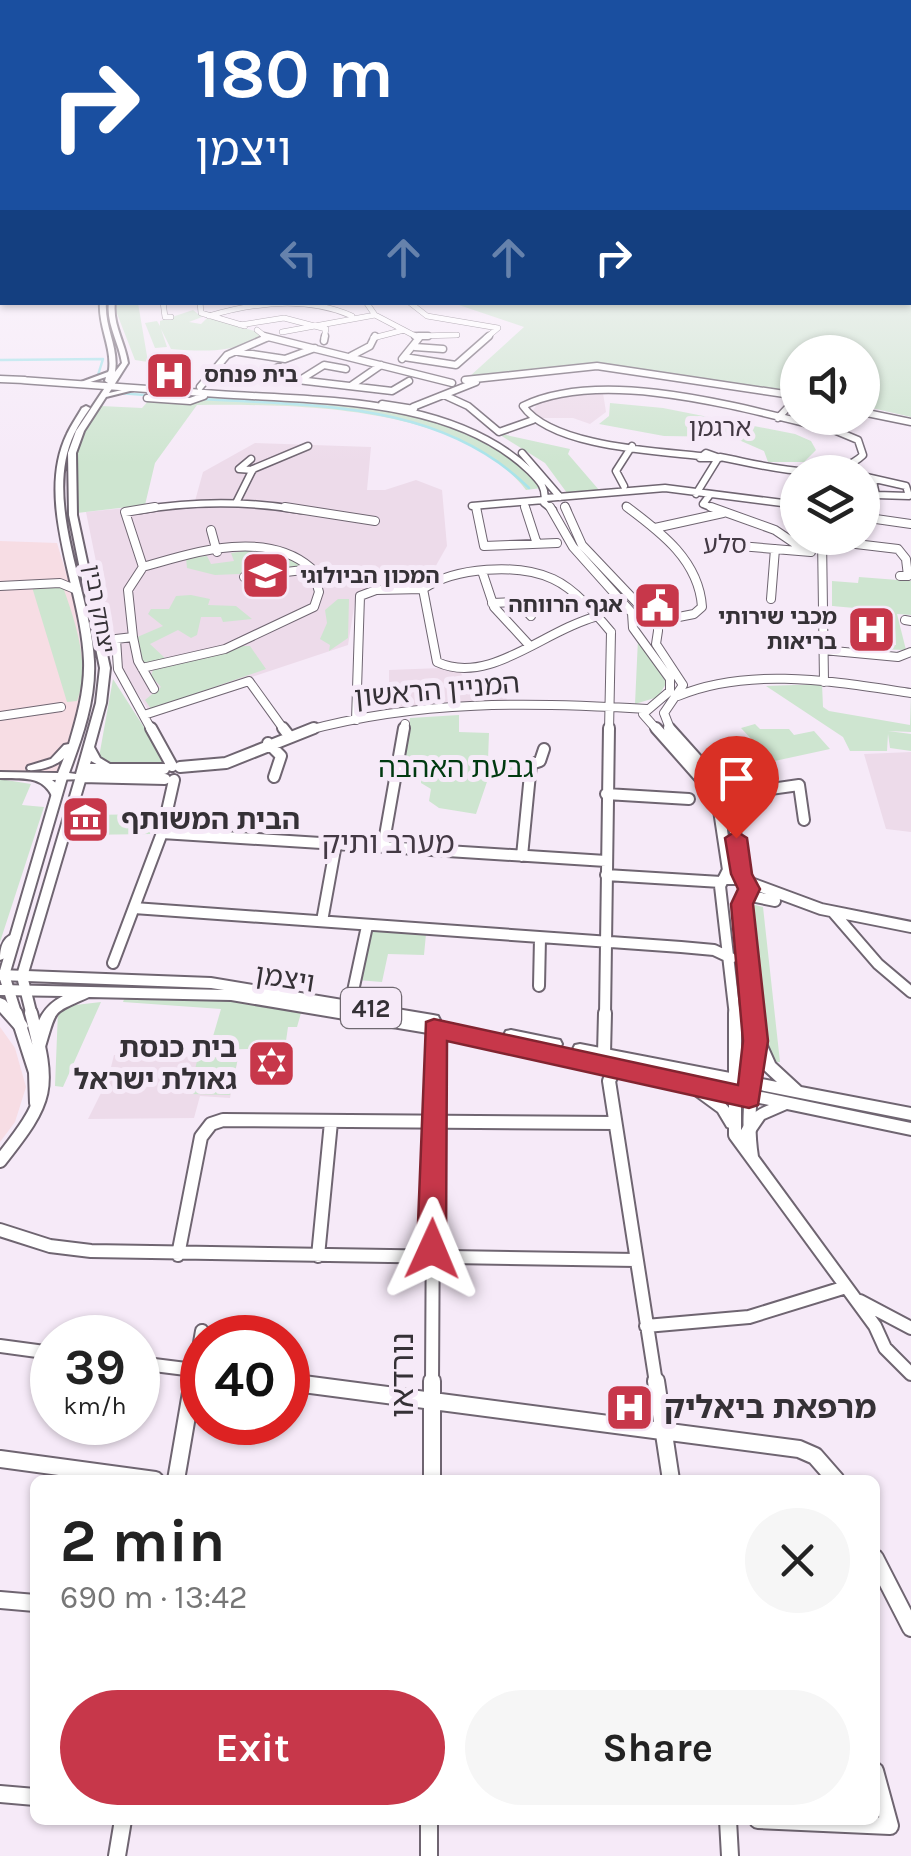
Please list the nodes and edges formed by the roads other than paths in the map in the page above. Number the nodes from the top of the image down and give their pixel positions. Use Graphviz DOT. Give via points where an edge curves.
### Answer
graph roads {
  1 [pos="102,305"];
  2 [pos="112,305"];
  3 [pos="163,305"];
  4 [pos="199,305"];
  5 [pos="368,305"];
  6 [pos="413,305"];
  7 [pos="294,309"];
  8 [pos="209,316"];
  9 [pos="352,316"];
  10 [pos="376,316"];
  11 [pos="171,317"];
  12 [pos="240,325"];
  13 [pos="322,327"];
  14 [pos="405,330"];
  15 [pos="457,335"];
  16 [pos="276,336"];
  17 [pos="418,336"];
  18 [pos="312,347"];
  19 [pos="415,347"];
  20 [pos="443,349"];
  21 [pos="239,352"];
  22 [pos="351,356"];
  23 [pos="404,357"];
  24 [pos="381,365"];
  25 [pos="392,366"];
  26 [pos="279,367"];
  27 [pos="346,369"];
  28 [pos="220,370"];
  29 [pos="592,370"];
  30 [pos="604,370"];
  31 [pos="117,373"];
  32 [pos="255,378"];
  33 [pos="0,379"];
  34 [pos="299,380"];
  35 [pos="408,382"];
  36 [pos="82,383"];
  37 [pos="460,383"];
  38 [pos="351,386"];
  39 [pos="137,387"];
  40 [pos="107,388"];
  41 [pos="601,391"];
  42 [pos="201,394"];
  43 [pos="444,395"];
  44 [pos="780,397"];
  45 [pos="147,398"];
  46 [pos="780,406"];
  47 [pos="413,408"];
  48 [pos="399,409"];
  49 [pos="780,413"];
  50 [pos="880,416"];
  51 [pos="774,418"];
  52 [pos="533,420"];
  53 [pos="911,422"];
  54 [pos="547,426"];
  55 [pos="563,432"];
  56 [pos="532,433"];
  57 [pos="548,439"];
  58 [pos="596,440"];
  59 [pos="614,443"];
  60 [pos="308,446"];
  61 [pos="632,446"];
  62 [pos="586,450"];
  63 [pos="606,452"];
  64 [pos="863,455"];
  65 [pos="701,458"];
  66 [pos="718,458"];
  67 [pos="251,459"];
  68 [pos="780,466"];
  69 [pos="252,470"];
  70 [pos="873,481"];
  71 [pos="624,486"];
  72 [pos="697,489"];
  73 [pos="709,496"];
  74 [pos="564,501"];
  75 [pos="236,503"];
  76 [pos="528,503"];
  77 [pos="547,503"];
  78 [pos="780,504"];
  79 [pos="780,505"];
  80 [pos="626,506"];
  81 [pos="724,513"];
  82 [pos="880,518"];
  83 [pos="376,521"];
  84 [pos="911,522"];
  85 [pos="655,528"];
  86 [pos="211,530"];
  87 [pos="780,534"];
  88 [pos="557,543"];
  89 [pos="538,544"];
  90 [pos="880,546"];
  91 [pos="775,548"];
  92 [pos="780,548"];
  93 [pos="726,549"];
  94 [pos="217,552"];
  95 [pos="822,555"];
  96 [pos="71,564"];
  97 [pos="143,567"];
  98 [pos="309,570"];
  99 [pos="483,574"];
  100 [pos="900,576"];
  101 [pos="244,577"];
  102 [pos="56,583"];
  103 [pos="0,586"];
  104 [pos="423,588"];
  105 [pos="77,590"];
  106 [pos="771,599"];
  107 [pos="492,602"];
  108 [pos="531,616"];
  109 [pos="594,617"];
  110 [pos="656,626"];
  111 [pos="636,629"];
  112 [pos="610,630"];
  113 [pos="133,637"];
  114 [pos="529,645"];
  115 [pos="823,650"];
  116 [pos="911,652"];
  117 [pos="142,668"];
  118 [pos="680,678"];
  119 [pos="824,682"];
  120 [pos="705,686"];
  121 [pos="154,689"];
  122 [pos="911,693"];
  123 [pos="678,696"];
  124 [pos="61,707"];
  125 [pos="607,709"];
  126 [pos="648,713"];
  127 [pos="664,714"];
  128 [pos="0,716"];
  129 [pos="144,716"];
  130 [pos="356,720"];
  131 [pos="405,724"];
  132 [pos="75,736"];
  133 [pos="291,737"];
  134 [pos="271,745"];
  135 [pos="90,748"];
  136 [pos="544,748"];
  137 [pos="0,767"];
  138 [pos="28,772"];
  139 [pos="64,773"];
  140 [pos="82,773"];
  141 [pos="173,773"];
  142 [pos="110,774"];
  143 [pos="0,775"];
  144 [pos="274,778"];
  145 [pos="56,794"];
  146 [pos="606,794"];
  147 [pos="729,795"];
  148 [pos="74,798"];
  149 [pos="688,799"];
  150 [pos="804,820"];
  151 [pos="162,832"];
  152 [pos="336,844"];
  153 [pos="383,847"];
  154 [pos="522,856"];
  155 [pos="606,861"];
  156 [pos="606,875"];
  157 [pos="722,886"];
  158 [pos="745,889"];
  159 [pos="134,908"];
  160 [pos="827,910"];
  161 [pos="322,922"];
  162 [pos="366,926"];
  163 [pos="911,927"];
  164 [pos="14,938"];
  165 [pos="540,938"];
  166 [pos="605,942"];
  167 [pos="0,955"];
  168 [pos="732,958"];
  169 [pos="112,963"];
  170 [pos="10,983"];
  171 [pos="539,986"];
  172 [pos="105,990"];
  173 [pos="911,992"];
  174 [pos="0,1003"];
  175 [pos="350,1005"];
  176 [pos="21,1026"];
  177 [pos="434,1029"];
  178 [pos="756,1036"];
  179 [pos="40,1043"];
  180 [pos="604,1054"];
  181 [pos="616,1066"];
  182 [pos="686,1084"];
  183 [pos="734,1088"];
  184 [pos="750,1092"];
  185 [pos="807,1096"];
  186 [pos="786,1104"];
  187 [pos="911,1114"];
  188 [pos="331,1122"];
  189 [pos="434,1123"];
  190 [pos="615,1123"];
  191 [pos="732,1123"];
  192 [pos="911,1128"];
  193 [pos="746,1134"];
  194 [pos="21,1136"];
  195 [pos="0,1162"];
  196 [pos="756,1169"];
  197 [pos="0,1230"];
  198 [pos="178,1254"];
  199 [pos="431,1254"];
  200 [pos="318,1256"];
  201 [pos="636,1260"];
  202 [pos="850,1292"];
  203 [pos="646,1326"];
  204 [pos="907,1326"];
  205 [pos="882,1337"];
  206 [pos="0,1346"];
  207 [pos="30,1350"];
  208 [pos="895,1358"];
  209 [pos="911,1362"];
  210 [pos="911,1374"];
  211 [pos="310,1385"];
  212 [pos="432,1401"];
  213 [pos="664,1432"];
  214 [pos="183,1445"];
  215 [pos="0,1459"];
  216 [pos="118,1475"];
  217 [pos="177,1475"];
  218 [pos="432,1475"];
  219 [pos="670,1475"];
  220 [pos="832,1475"];
  221 [pos="880,1568"];
  222 [pos="0,1600"];
  223 [pos="30,1603"];
  224 [pos="910,1625"];
  225 [pos="880,1789"];
  226 [pos="0,1794"];
  227 [pos="30,1797"];
  228 [pos="122,1825"];
  229 [pos="429,1825"];
  230 [pos="728,1825"];
  231 [pos="868,1825"];
  232 [pos="117,1856"];
  233 [pos="429,1856"];
  234 [pos="730,1856"];
  1 -- 31 [label="main road"];
  2 -- 31 [label="main road" via="126,356"];
  3 -- 11 [label="street" via="165,317"];
  4 -- 8 [label="street"];
  5 -- 10 [label="street"];
  6 -- 23 [label="street" via="433,320 474,320 498,328 456,365"];
  7 -- 8 [label="street" via="250,306"];
  7 -- 9 [label="street" via="333,308"];
  7 -- 12 [label="street"];
  7 -- 13 [label="street"];
  8 -- 12 [label="street"];
  10 -- 13 [label="street"];
  10 -- 14 [label="street"];
  12 -- 16 [label="street"];
  13 -- 16 [label="street"];
  13 -- 18 [label="street" via="324,341"];
  14 -- 17 [label="street"];
  14 -- 22 [label="street" via="372,333 366,348"];
  15 -- 17 [label="street"];
  16 -- 18 [label="street"];
  16 -- 21 [label="street"];
  16 -- 42 [label="street" via="227,356"];
  17 -- 19 [label="street"];
  18 -- 21 [label="street" via="286,359"];
  18 -- 22 [label="street"];
  18 -- 24 [label="street"];
  19 -- 20 [label="street"];
  19 -- 23 [label="street"];
  21 -- 28 [label="street"];
  22 -- 25 [label="street"];
  23 -- 25 [label="street"];
  24 -- 25 [label="street"];
  24 -- 38 [label="street"];
  25 -- 37 [label="street"];
  26 -- 32 [label="street"];
  27 -- 34 [label="street" via="324,365"];
  28 -- 32 [label="street"];
  28 -- 42 [label="street"];
  29 -- 30 [label="street"];
  29 -- 37 [label="street"];
  29 -- 41 [label="street"];
  30 -- 41 [label="street"];
  30 -- 44 [label="street"];
  31 -- 36 [label="main road"];
  31 -- 39 [label="main road"];
  31 -- 40 [label="main road, יצחק רבין"];
  32 -- 34 [label="street"];
  33 -- 36 [label="street"];
  34 -- 38 [label="street"];
  35 -- 38 [label="street" via="392,391"];
  36 -- 40 [label="main road"];
  37 -- 47 [label="street"];
  37 -- 48 [label="street"];
  39 -- 40 [label="main road"];
  39 -- 40 [label="street"];
  39 -- 42 [label="street"];
  40 -- 96 [label="main road, יצחק רבין" via="70,430 60,459"];
  40 -- 135 [label="main road, יצחק רבין" via="72,453 73,514 105,659"];
  41 -- 51 [label="street"];
  41 -- 52 [label="street" via="536,397 522,409"];
  42 -- 45 [label="street"];
  42 -- 48 [label="street"];
  43 -- 52 [label="street" via="500,432"];
  46 -- 51 [label="street"];
  47 -- 48 [label="street"];
  47 -- 74 [label="street" via="504,442 539,468"];
  48 -- 77 [label="street" via="497,445 530,469"];
  49 -- 51 [label="street"];
  50 -- 53 [label="street"];
  51 -- 64 [label="street" via="855,438"];
  52 -- 54 [label="street"];
  54 -- 55 [label="street"];
  54 -- 56 [label="street"];
  55 -- 57 [label="street"];
  55 -- 58 [label="street"];
  58 -- 59 [label="street"];
  58 -- 62 [label="street"];
  59 -- 61 [label="street"];
  59 -- 63 [label="street"];
  60 -- 69 [label="street"];
  61 -- 65 [label="street"];
  61 -- 71 [label="street" via="616,471"];
  65 -- 66 [label="street"];
  65 -- 72 [label="street"];
  66 -- 68 [label="street"];
  66 -- 72 [label="street"];
  67 -- 69 [label="street" via="238,471"];
  69 -- 75 [label="street"];
  70 -- 70 [label="street" via="876,495 909,496 906,486"];
  72 -- 73 [label="street"];
  72 -- 74 [label="street"];
  72 -- 74 [label="street"];
  72 -- 78 [label="street"];
  73 -- 79 [label="street"];
  73 -- 81 [label="street" via="704,504"];
  74 -- 77 [label="street"];
  74 -- 110 [label="street" via="582,546"];
  75 -- 83 [label="street"];
  75 -- 97 [label="street" via="126,512"];
  76 -- 77 [label="street"];
  76 -- 89 [label="street"];
  76 -- 89 [label="street" via="474,506 484,546"];
  77 -- 111 [label="street" via="568,540 628,608"];
  80 -- 85 [label="street"];
  81 -- 85 [label="street"];
  81 -- 87 [label="street"];
  82 -- 84 [label="street"];
  85 -- 110 [label="street" via="683,559 702,596 699,611"];
  86 -- 94 [label="street"];
  88 -- 89 [label="street"];
  90 -- 100 [label="street" via="898,548 906,559 908,576"];
  91 -- 92 [label="street"];
  91 -- 93 [label="street"];
  91 -- 106 [label="street"];
  94 -- 97 [label="street"];
  94 -- 98 [label="street" via="286,548 302,555"];
  95 -- 115 [label="street"];
  96 -- 102 [label="street" via="67,578"];
  96 -- 105 [label="main road, יצחק רבין"];
  97 -- 113 [label="street" via="128,590"];
  98 -- 101 [label="street"];
  98 -- 117 [label="street" via="318,592 314,607 226,648"];
  99 -- 104 [label="street" via="438,578"];
  99 -- 107 [label="street"];
  99 -- 109 [label="street" via="548,576"];
  102 -- 103 [label="street"];
  102 -- 105 [label="street"];
  104 -- 114 [label="street" via="436,658 444,666 494,665"];
  104 -- 130 [label="street" via="360,596"];
  105 -- 132 [label="main road, יצחק רבין" via="90,672"];
  107 -- 108 [label="street" via="518,602"];
  107 -- 114 [label="street"];
  109 -- 112 [label="street"];
  109 -- 114 [label="street"];
  110 -- 111 [label="street"];
  110 -- 118 [label="street" via="656,644"];
  111 -- 112 [label="street"];
  111 -- 126 [label="street" via="672,685"];
  112 -- 125 [label="street"];
  113 -- 117 [label="street"];
  113 -- 129 [label="street" via="116,638 118,668"];
  115 -- 116 [label="street"];
  115 -- 119 [label="street"];
  117 -- 121 [label="street"];
  118 -- 120 [label="street"];
  118 -- 123 [label="street"];
  119 -- 120 [label="street"];
  119 -- 122 [label="street"];
  120 -- 123 [label="street"];
  123 -- 127 [label="street"];
  124 -- 128 [label="street"];
  125 -- 126 [label="street, המניין הראשון"];
  125 -- 130 [label="street, המניין הראשון"];
  125 -- 146 [label="street"];
  126 -- 127 [label="street"];
  126 -- 157 [label="street" via="714,792 728,870"];
  127 -- 147 [label="street" via="670,730"];
  129 -- 133 [label="street" via="249,682"];
  129 -- 141 [label="street"];
  130 -- 133 [label="street, המניין הראשון"];
  131 -- 153 [label="street"];
  132 -- 138 [label="main road" via="55,761"];
  132 -- 139 [label="main road, יצחק רבין"];
  133 -- 134 [label="street, המניין הראשון"];
  134 -- 141 [label="street, המניין הראשון" via="220,770"];
  134 -- 144 [label="street" via="282,756"];
  135 -- 140 [label="main road, יצחק רבין"];
  135 -- 142 [label="main road"];
  136 -- 154 [label="street" via="540,761 531,764"];
  137 -- 138 [label="main road"];
  138 -- 139 [label="main road, המניין הראשון"];
  138 -- 143 [label="main road"];
  138 -- 145 [label="main road" via="48,781"];
  139 -- 140 [label="main road, המניין הראשון"];
  139 -- 145 [label="street, יצחק רבין"];
  140 -- 142 [label="street, המניין הראשון"];
  140 -- 148 [label="street, יצחק רבין"];
  141 -- 142 [label="street, המניין הראשון"];
  141 -- 151 [label="street"];
  142 -- 148 [label="street" via="84,785"];
  145 -- 164 [label="street, יצחק רבין"];
  146 -- 149 [label="street"];
  146 -- 155 [label="street"];
  147 -- 150 [label="street" via="799,785"];
  147 -- 158 [label="street"];
  148 -- 170 [label="street, יצחק רבין"];
  151 -- 152 [label="street"];
  151 -- 159 [label="street"];
  152 -- 153 [label="street"];
  152 -- 161 [label="street"];
  153 -- 154 [label="street"];
  154 -- 155 [label="street"];
  155 -- 156 [label="street"];
  156 -- 157 [label="street"];
  156 -- 166 [label="street"];
  157 -- 158 [label="street"];
  157 -- 158 [label="street"];
  157 -- 168 [label="street"];
  158 -- 160 [label="street"];
  158 -- 178 [label="street"];
  159 -- 161 [label="street"];
  159 -- 169 [label="street"];
  160 -- 163 [label="street"];
  160 -- 173 [label="street"];
  161 -- 162 [label="street"];
  162 -- 165 [label="street"];
  162 -- 175 [label="street"];
  164 -- 167 [label="main road"];
  164 -- 170 [label="street, יצחק רבין"];
  165 -- 166 [label="street"];
  165 -- 171 [label="street"];
  166 -- 168 [label="street" via="714,950"];
  166 -- 180 [label="street"];
  168 -- 183 [label="street"];
  170 -- 172 [label="main road, ויצמן / 412"];
  170 -- 175 [label="main road, ויצמן / 412" via="211,982"];
  170 -- 176 [label="street"];
  170 -- 179 [label="street"];
  172 -- 177 [label="main road, ויצמן / 412" via="230,995"];
  172 -- 179 [label="main road" via="54,1006"];
  174 -- 176 [label="main road"];
  175 -- 180 [label="main road, ויצמן / 412"];
  176 -- 194 [label="street" via="37,1082"];
  177 -- 181 [label="main road, ויצמן / 412"];
  177 -- 189 [label="street, נורדאו"];
  178 -- 184 [label="street"];
  178 -- 185 [label="main road" via="772,1072"];
  179 -- 194 [label="street" via="44,1093"];
  180 -- 183 [label="main road, ויצמן / 412"];
  181 -- 182 [label="main road, ויצמן / 412"];
  181 -- 190 [label="street" via="609,1081"];
  182 -- 183 [label="main road, ויצמן / 412"];
  182 -- 191 [label="main road" via="714,1100"];
  183 -- 184 [label="main road, ויצמן / 412"];
  183 -- 191 [label="street"];
  184 -- 185 [label="main road, ויצמן / 412"];
  184 -- 186 [label="main road, ויצמן / 412"];
  184 -- 193 [label="street"];
  185 -- 187 [label="main road, ויצמן / 412"];
  186 -- 192 [label="main road, ויצמן / 412"];
  186 -- 193 [label="main road" via="759,1115"];
  188 -- 189 [label="street"];
  188 -- 198 [label="street" via="211,1124 198,1149"];
  188 -- 200 [label="street"];
  189 -- 190 [label="street"];
  189 -- 199 [label="street, נורדאו"];
  190 -- 201 [label="street"];
  191 -- 196 [label="street"];
  193 -- 196 [label="street"];
  194 -- 195 [label="street"];
  196 -- 202 [label="street"];
  197 -- 198 [label="street" via="71,1249"];
  198 -- 200 [label="street"];
  199 -- 200 [label="street"];
  199 -- 201 [label="street"];
  199 -- 212 [label="street, נורדאו"];
  201 -- 203 [label="street"];
  202 -- 203 [label="street" via="766,1314"];
  202 -- 204 [label="street"];
  202 -- 205 [label="street"];
  203 -- 213 [label="street"];
  204 -- 205 [label="street" via="891,1325"];
  205 -- 208 [label="street"];
  206 -- 207 [label="street"];
  208 -- 209 [label="street"];
  208 -- 210 [label="street"];
  211 -- 212 [label="street"];
  212 -- 213 [label="street"];
  212 -- 218 [label="street, נורדאו"];
  213 -- 219 [label="street"];
  213 -- 220 [label="street" via="799,1449"];
  214 -- 217 [label="street"];
  215 -- 216 [label="street"];
  221 -- 224 [label="street"];
  222 -- 223 [label="street"];
  225 -- 231 [label="street" via="890,1826"];
  226 -- 227 [label="street"];
  228 -- 232 [label="street"];
  229 -- 233 [label="street"];
  230 -- 234 [label="street"];
}
